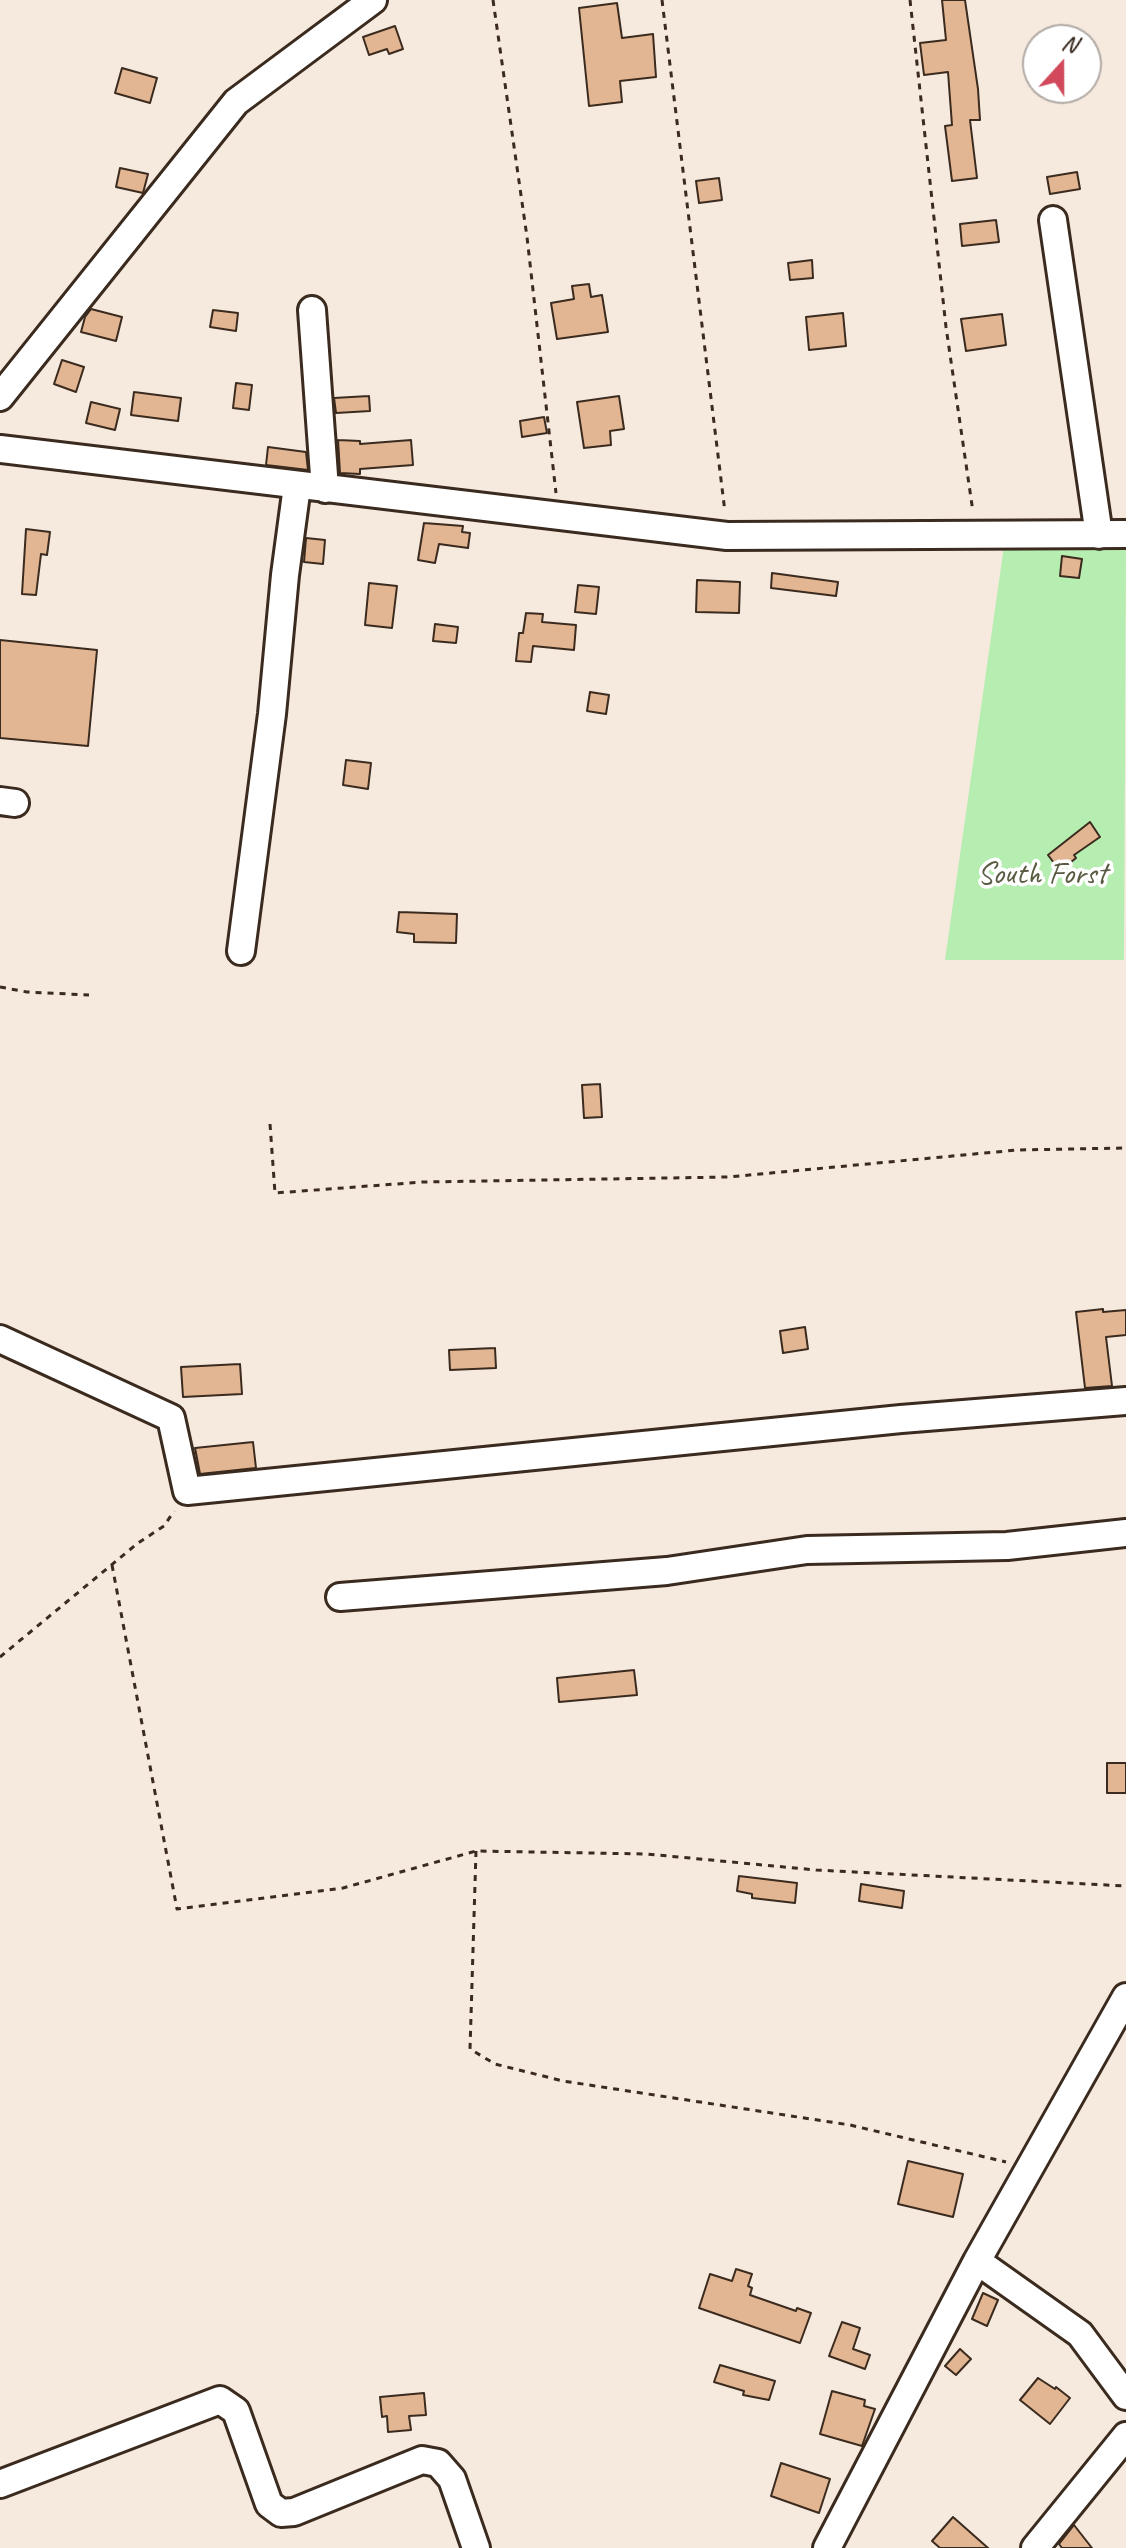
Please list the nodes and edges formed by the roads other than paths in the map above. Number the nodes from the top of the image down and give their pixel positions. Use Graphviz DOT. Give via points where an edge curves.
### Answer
graph roads {
  1 [pos="373,0"];
  2 [pos="1053,220"];
  3 [pos="312,310"];
  4 [pos="0,397"];
  5 [pos="0,449"];
  6 [pos="297,486"];
  7 [pos="325,489"];
  8 [pos="1126,534"];
  9 [pos="1099,535"];
  10 [pos="241,951"];
  11 [pos="0,1339"];
  12 [pos="1126,1401"];
  13 [pos="1126,1533"];
  14 [pos="340,1597"];
  15 [pos="1126,1997"];
  16 [pos="977,2261"];
  17 [pos="1126,2396"];
  18 [pos="1126,2436"];
  19 [pos="0,2484"];
  20 [pos="476,2548"];
  21 [pos="827,2548"];
  22 [pos="1035,2548"];
  1 -- 4 [label="street" via="236,102"];
  2 -- 9 [label="street"];
  3 -- 7 [label="street"];
  5 -- 6 [label="street"];
  6 -- 7 [label="street"];
  6 -- 10 [label="street"];
  7 -- 9 [label="street" via="727,536"];
  8 -- 9 [label="street"];
  11 -- 12 [label="street" via="171,1418 187,1491"];
  13 -- 14 [label="street" via="1007,1546 807,1550 667,1571"];
  15 -- 16 [label="street"];
  16 -- 17 [label="street" via="1080,2334"];
  16 -- 21 [label="street"];
  18 -- 22 [label="street"];
  19 -- 20 [label="street" via="220,2400 236,2411 269,2504 281,2513 422,2460 438,2463 452,2479"];
}
